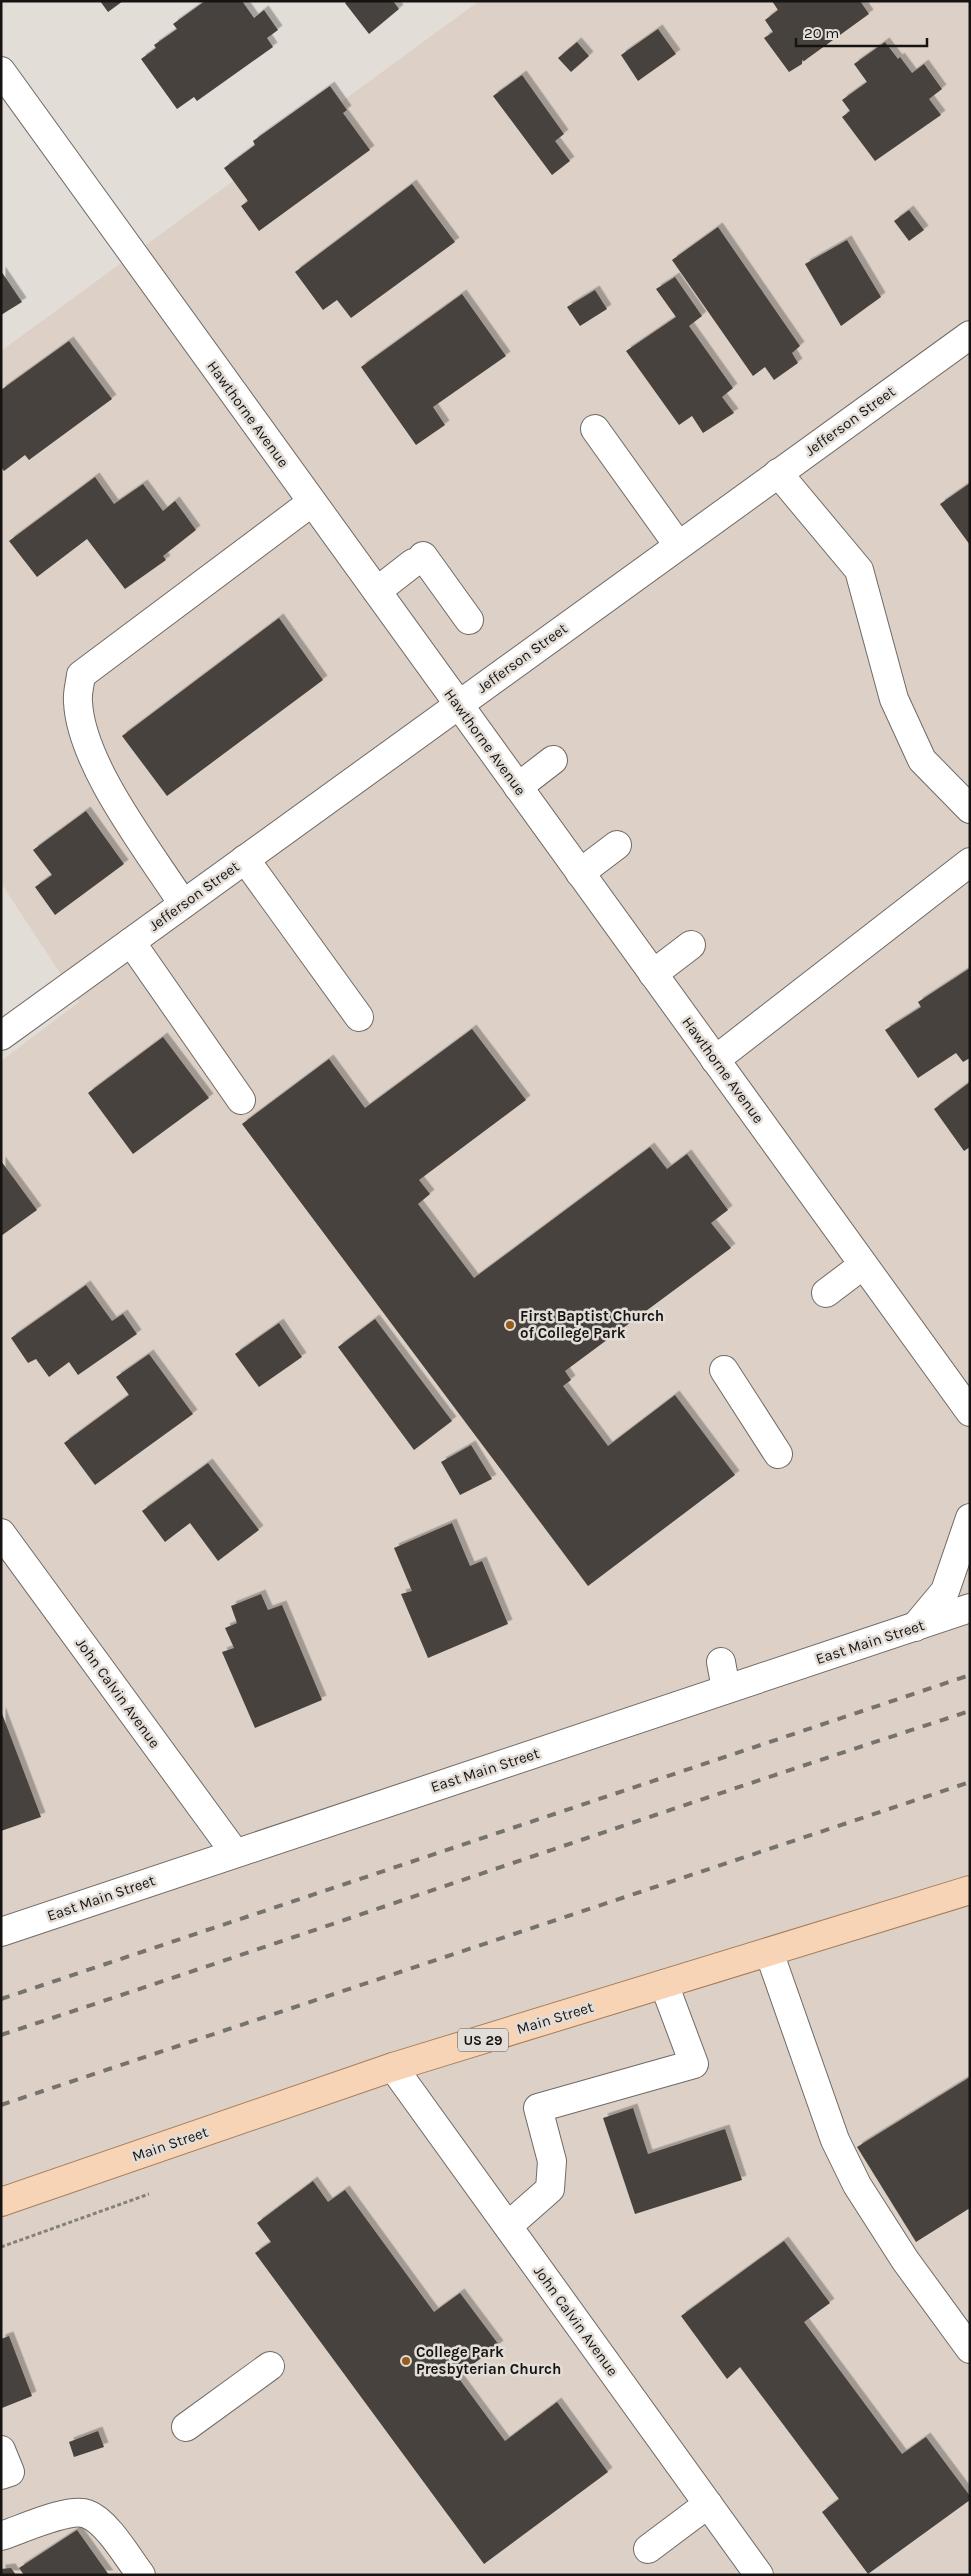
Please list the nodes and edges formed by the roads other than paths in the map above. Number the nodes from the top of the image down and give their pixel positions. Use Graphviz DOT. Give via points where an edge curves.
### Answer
graph roads {
  1 [pos="1,71"];
  2 [pos="970,335"];
  3 [pos="595,429"];
  4 [pos="778,473"];
  5 [pos="312,502"];
  6 [pos="678,545"];
  7 [pos="376,591"];
  8 [pos="469,620"];
  9 [pos="458,704"];
  10 [pos="553,760"];
  11 [pos="518,787"];
  12 [pos="970,809"];
  13 [pos="617,845"];
  14 [pos="244,859"];
  15 [pos="970,862"];
  16 [pos="580,873"];
  17 [pos="183,904"];
  18 [pos="131,942"];
  19 [pos="691,945"];
  20 [pos="653,974"];
  21 [pos="359,1017"];
  22 [pos="1,1036"];
  23 [pos="715,1060"];
  24 [pos="241,1100"];
  25 [pos="863,1265"];
  26 [pos="826,1293"];
  27 [pos="724,1370"];
  28 [pos="970,1412"];
  29 [pos="778,1454"];
  30 [pos="970,1518"];
  31 [pos="1,1533"];
  32 [pos="970,1608"];
  33 [pos="915,1627"];
  34 [pos="721,1662"];
  35 [pos="726,1689"];
  36 [pos="235,1853"];
  37 [pos="970,1890"];
  38 [pos="1,1932"];
  39 [pos="769,1952"];
  40 [pos="664,1984"];
  41 [pos="393,2067"];
  42 [pos="1,2202"];
  43 [pos="508,2226"];
  44 [pos="970,2349"];
  45 [pos="270,2366"];
  46 [pos="186,2428"];
  47 [pos="1,2450"];
  48 [pos="1,2475"];
  49 [pos="708,2504"];
  50 [pos="1,2536"];
  51 [pos="648,2550"];
  52 [pos="141,2575"];
  53 [pos="759,2575"];
  1 -- 5 [label="street, Hawthorne Avenue"];
  2 -- 4 [label="street, Jefferson Street"];
  3 -- 6 [label="street"];
  4 -- 6 [label="street, Jefferson Street"];
  4 -- 12 [label="street" via="859,570 894,699 922,760"];
  5 -- 7 [label="street, Hawthorne Avenue"];
  5 -- 17 [label="street" via="81,675 78,701 84,736 105,783"];
  6 -- 9 [label="street, Jefferson Street"];
  7 -- 8 [label="street" via="418,560"];
  7 -- 9 [label="street, Hawthorne Avenue"];
  9 -- 11 [label="street, Hawthorne Avenue"];
  9 -- 14 [label="street, Jefferson Street"];
  10 -- 11 [label="street"];
  11 -- 16 [label="street, Hawthorne Avenue"];
  13 -- 16 [label="street"];
  14 -- 17 [label="street, Jefferson Street"];
  14 -- 21 [label="street"];
  15 -- 23 [label="street"];
  16 -- 20 [label="street, Hawthorne Avenue"];
  17 -- 18 [label="street, Jefferson Street"];
  18 -- 22 [label="street, Jefferson Street"];
  18 -- 24 [label="street"];
  19 -- 20 [label="street"];
  20 -- 23 [label="street, Hawthorne Avenue"];
  23 -- 25 [label="street, Hawthorne Avenue"];
  25 -- 26 [label="street"];
  25 -- 28 [label="street, Hawthorne Avenue"];
  27 -- 29 [label="street"];
  30 -- 33 [label="street" via="945,1591"];
  31 -- 36 [label="street, John Calvin Avenue"];
  32 -- 33 [label="street, East Main Street"];
  33 -- 35 [label="street, East Main Street"];
  34 -- 35 [label="street"];
  35 -- 36 [label="street, East Main Street"];
  36 -- 38 [label="street, East Main Street"];
  37 -- 39 [label="main road, Main Street / US 29"];
  39 -- 40 [label="main road, Main Street / US 29"];
  39 -- 44 [label="street" via="836,2140 857,2185 905,2260"];
  40 -- 41 [label="main road, Main Street / US 29"];
  40 -- 43 [label="street" via="694,2064 538,2108 552,2160 550,2188"];
  41 -- 42 [label="main road, Main Street / US 29"];
  41 -- 43 [label="street, John Calvin Avenue"];
  43 -- 49 [label="street, John Calvin Avenue"];
  45 -- 46 [label="street"];
  47 -- 48 [label="street" via="10,2472"];
  49 -- 51 [label="street"];
  49 -- 53 [label="street, John Calvin Avenue"];
  50 -- 52 [label="street" via="68,2514 87,2514 107,2529"];
}
